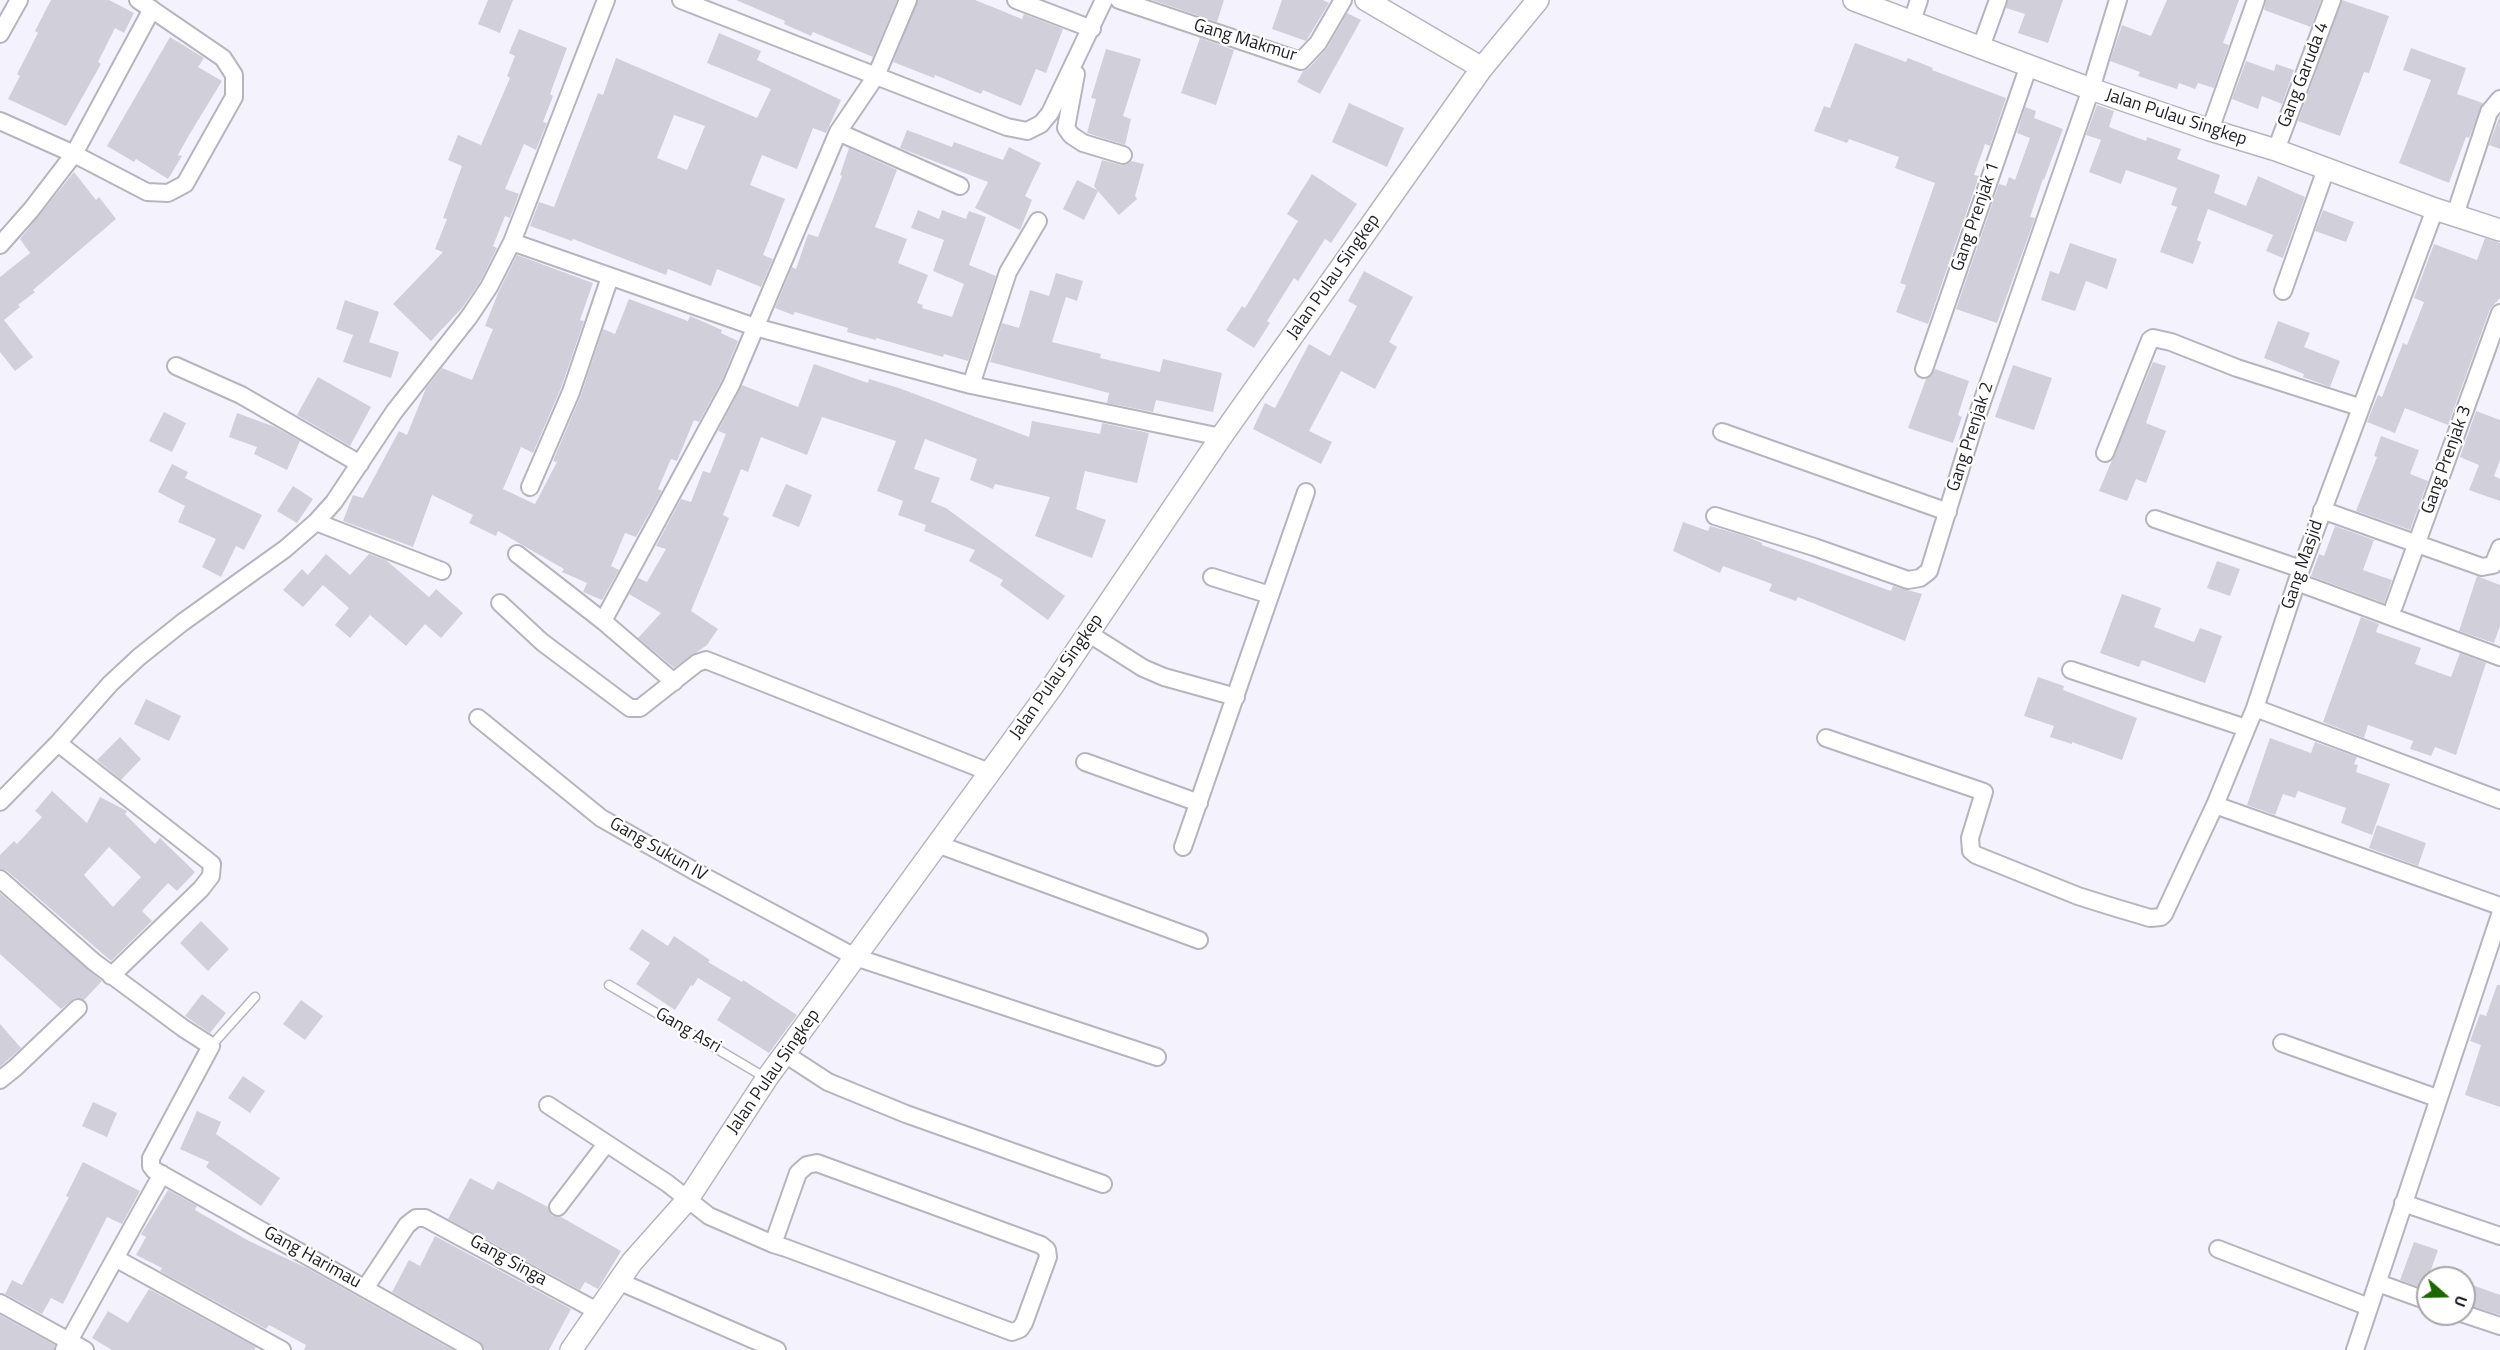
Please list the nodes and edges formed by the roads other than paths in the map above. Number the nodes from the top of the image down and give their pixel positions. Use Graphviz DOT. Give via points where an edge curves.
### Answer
graph roads {
  1 [pos="19,0"];
  2 [pos="606,0"];
  3 [pos="681,0"];
  4 [pos="908,0"];
  5 [pos="1016,0"];
  6 [pos="1104,0"];
  7 [pos="1119,0"];
  8 [pos="1343,0"];
  9 [pos="1366,0"];
  10 [pos="1538,0"];
  11 [pos="1854,0"];
  12 [pos="1919,0"];
  13 [pos="1998,0"];
  14 [pos="2118,0"];
  15 [pos="2256,0"];
  16 [pos="2332,0"];
  17 [pos="145,5"];
  18 [pos="1912,21"];
  19 [pos="1092,28"];
  20 [pos="0,34"];
  21 [pos="1981,46"];
  22 [pos="1080,53"];
  23 [pos="2029,65"];
  24 [pos="1482,68"];
  25 [pos="876,76"];
  26 [pos="2091,89"];
  27 [pos="2500,99"];
  28 [pos="0,121"];
  29 [pos="2210,130"];
  30 [pos="838,132"];
  31 [pos="2276,150"];
  32 [pos="74,154"];
  33 [pos="1123,155"];
  34 [pos="2326,169"];
  35 [pos="960,186"];
  36 [pos="2435,209"];
  37 [pos="2455,215"];
  38 [pos="1038,221"];
  39 [pos="2500,230"];
  40 [pos="512,242"];
  41 [pos="0,245"];
  42 [pos="610,277"];
  43 [pos="2283,291"];
  44 [pos="2500,313"];
  45 [pos="755,327"];
  46 [pos="176,366"];
  47 [pos="1924,369"];
  48 [pos="972,385"];
  49 [pos="2359,407"];
  50 [pos="1722,432"];
  51 [pos="1221,437"];
  52 [pos="2105,453"];
  53 [pos="360,464"];
  54 [pos="530,487"];
  55 [pos="1306,492"];
  56 [pos="2322,510"];
  57 [pos="1948,513"];
  58 [pos="1715,516"];
  59 [pos="2155,519"];
  60 [pos="316,522"];
  61 [pos="2417,545"];
  62 [pos="2500,549"];
  63 [pos="517,554"];
  64 [pos="442,571"];
  65 [pos="2299,575"];
  66 [pos="1212,577"];
  67 [pos="1270,595"];
  68 [pos="500,603"];
  69 [pos="2394,606"];
  70 [pos="603,621"];
  71 [pos="1088,633"];
  72 [pos="2500,657"];
  73 [pos="2072,670"];
  74 [pos="674,682"];
  75 [pos="1236,697"];
  76 [pos="2255,708"];
  77 [pos="478,718"];
  78 [pos="2246,728"];
  79 [pos="1826,738"];
  80 [pos="58,743"];
  81 [pos="1085,762"];
  82 [pos="990,772"];
  83 [pos="2500,800"];
  84 [pos="0,802"];
  85 [pos="1199,803"];
  86 [pos="2215,805"];
  87 [pos="937,844"];
  88 [pos="1183,847"];
  89 [pos="0,879"];
  90 [pos="2500,906"];
  91 [pos="2500,915"];
  92 [pos="1199,940"];
  93 [pos="855,957"];
  94 [pos="111,975"];
  95 [pos="609,985"];
  96 [pos="255,997"];
  97 [pos="78,1008"];
  98 [pos="2282,1043"];
  99 [pos="211,1046"];
  100 [pos="785,1054"];
  101 [pos="1157,1057"];
  102 [pos="768,1078"];
  103 [pos="0,1080"];
  104 [pos="2437,1098"];
  105 [pos="548,1105"];
  106 [pos="606,1144"];
  107 [pos="157,1170"];
  108 [pos="1103,1184"];
  109 [pos="688,1199"];
  110 [pos="2403,1203"];
  111 [pos="558,1206"];
  112 [pos="2500,1236"];
  113 [pos="773,1244"];
  114 [pos="2218,1249"];
  115 [pos="115,1258"];
  116 [pos="618,1281"];
  117 [pos="2378,1283"];
  118 [pos="366,1287"];
  119 [pos="2416,1297"];
  120 [pos="0,1304"];
  121 [pos="2369,1307"];
  122 [pos="597,1311"];
  123 [pos="2476,1318"];
  124 [pos="2500,1326"];
  125 [pos="67,1346"];
  126 [pos="85,1350"];
  127 [pos="282,1350"];
  128 [pos="474,1350"];
  129 [pos="571,1350"];
  130 [pos="777,1350"];
  131 [pos="2355,1350"];
  1 -- 20 [label="street"];
  2 -- 40 [label="street"];
  3 -- 25 [label="street"];
  4 -- 25 [label="street"];
  5 -- 19 [label="street"];
  6 -- 19 [label="street"];
  7 -- 8 [label="street, Gang Makmur" via="1301,61 1318,44"];
  9 -- 24 [label="street"];
  10 -- 24 [label="street, Jalan Pulau Singkep"];
  11 -- 18 [label="street, Jalan Pulau Singkep"];
  12 -- 18 [label="street"];
  13 -- 21 [label="street"];
  14 -- 26 [label="street, Gang Prenjak 2"];
  15 -- 29 [label="street"];
  16 -- 31 [label="street, Gang Garuda 4"];
  17 -- 32 [label="street"];
  17 -- 32 [label="street" via="223,58 234,75 234,97 185,184 168,193 147,192"];
  18 -- 21 [label="street, Jalan Pulau Singkep"];
  19 -- 22 [label="street"];
  21 -- 23 [label="street, Jalan Pulau Singkep"];
  22 -- 25 [label="street" via="1050,113 1041,124 1027,131 1007,127"];
  22 -- 33 [label="street" via="1066,128 1083,143"];
  23 -- 26 [label="street, Jalan Pulau Singkep"];
  23 -- 47 [label="street, Gang Prenjak 1"];
  24 -- 51 [label="street, Jalan Pulau Singkep"];
  25 -- 30 [label="street"];
  26 -- 29 [label="street, Jalan Pulau Singkep"];
  26 -- 57 [label="street, Gang Prenjak 2" via="1975,422"];
  27 -- 37 [label="street" via="2489,112"];
  28 -- 32 [label="street"];
  29 -- 31 [label="street, Jalan Pulau Singkep"];
  30 -- 35 [label="street"];
  30 -- 45 [label="street"];
  31 -- 34 [label="street, Jalan Pulau Singkep"];
  32 -- 41 [label="street"];
  34 -- 36 [label="street, Jalan Pulau Singkep"];
  34 -- 43 [label="street"];
  36 -- 37 [label="street, Jalan Pulau Singkep"];
  36 -- 49 [label="street, Gang Masjid"];
  37 -- 39 [label="street, Jalan Pulau Singkep"];
  38 -- 48 [label="street" via="1008,272"];
  40 -- 42 [label="street"];
  40 -- 53 [label="street" via="484,294 394,412"];
  42 -- 45 [label="street"];
  42 -- 54 [label="street" via="571,392"];
  44 -- 61 [label="street, Gang Prenjak 3"];
  45 -- 48 [label="street"];
  45 -- 70 [label="street" via="731,385"];
  46 -- 53 [label="street" via="241,395"];
  48 -- 51 [label="street"];
  49 -- 52 [label="street" via="2153,338"];
  49 -- 56 [label="street, Gang Masjid"];
  50 -- 57 [label="street"];
  51 -- 71 [label="street, Jalan Pulau Singkep"];
  53 -- 60 [label="street"];
  55 -- 67 [label="street"];
  56 -- 61 [label="street"];
  56 -- 65 [label="street, Gang Masjid"];
  57 -- 58 [label="street, Gang Prenjak 2" via="1929,571 1908,580"];
  59 -- 65 [label="street"];
  60 -- 64 [label="street"];
  60 -- 80 [label="street" via="139,657"];
  61 -- 62 [label="street" via="2482,567 2493,565"];
  61 -- 69 [label="street, Gang Prenjak 3"];
  63 -- 70 [label="street"];
  65 -- 72 [label="street"];
  65 -- 76 [label="street, Gang Masjid"];
  66 -- 67 [label="street"];
  67 -- 75 [label="street"];
  68 -- 74 [label="street" via="542,642 625,706 640,708"];
  70 -- 74 [label="street"];
  71 -- 75 [label="street" via="1143,668"];
  71 -- 82 [label="street, Jalan Pulau Singkep"];
  73 -- 78 [label="street"];
  74 -- 82 [label="street" via="701,661 710,661"];
  75 -- 85 [label="street"];
  76 -- 78 [label="street, Gang Masjid"];
  76 -- 83 [label="street"];
  77 -- 93 [label="street, Gang Sukun IV" via="601,818"];
  78 -- 86 [label="street, Gang Masjid"];
  79 -- 86 [label="street, Gang Masjid" via="1984,792 1970,838 1971,851 1976,855 2086,899 2143,916 2161,917 2168,908"];
  80 -- 84 [label="street"];
  80 -- 94 [label="street" via="212,864 211,876 201,889"];
  81 -- 85 [label="street"];
  82 -- 87 [label="street, Jalan Pulau Singkep"];
  85 -- 88 [label="street"];
  86 -- 90 [label="street"];
  87 -- 92 [label="street"];
  87 -- 93 [label="street, Jalan Pulau Singkep"];
  89 -- 94 [label="street"];
  91 -- 104 [label="street"];
  93 -- 100 [label="street, Jalan Pulau Singkep"];
  93 -- 101 [label="street, Gang Sukun IV"];
  94 -- 99 [label="street"];
  95 -- 102 [label="lane, Gang Asri"];
  96 -- 99 [label="lane"];
  97 -- 103 [label="street"];
  98 -- 104 [label="street"];
  99 -- 107 [label="street" via="152,1158"];
  100 -- 102 [label="street, Jalan Pulau Singkep"];
  100 -- 108 [label="street" via="828,1082 906,1114"];
  102 -- 109 [label="street, Jalan Pulau Singkep"];
  104 -- 110 [label="street"];
  105 -- 106 [label="street"];
  106 -- 109 [label="street"];
  106 -- 111 [label="street"];
  107 -- 115 [label="street"];
  107 -- 118 [label="street, Gang Harimau"];
  109 -- 113 [label="street" via="709,1216"];
  109 -- 116 [label="street, Jalan Pulau Singkep"];
  110 -- 112 [label="street"];
  110 -- 117 [label="street"];
  113 -- 113 [label="street" via="1012,1332 1024,1323 1048,1257 1041,1245 817,1163 798,1173"];
  114 -- 121 [label="street"];
  115 -- 125 [label="street"];
  115 -- 127 [label="street"];
  116 -- 122 [label="street, Jalan Pulau Singkep"];
  116 -- 130 [label="street"];
  117 -- 119 [label="street"];
  117 -- 121 [label="street"];
  118 -- 122 [label="street, Gang Singa" via="407,1226 416,1218 425,1218"];
  118 -- 128 [label="street, Gang Harimau"];
  120 -- 125 [label="street"];
  121 -- 131 [label="street"];
  122 -- 129 [label="street, Jalan Pulau Singkep"];
  123 -- 124 [label="street"];
  125 -- 126 [label="street"];
}
